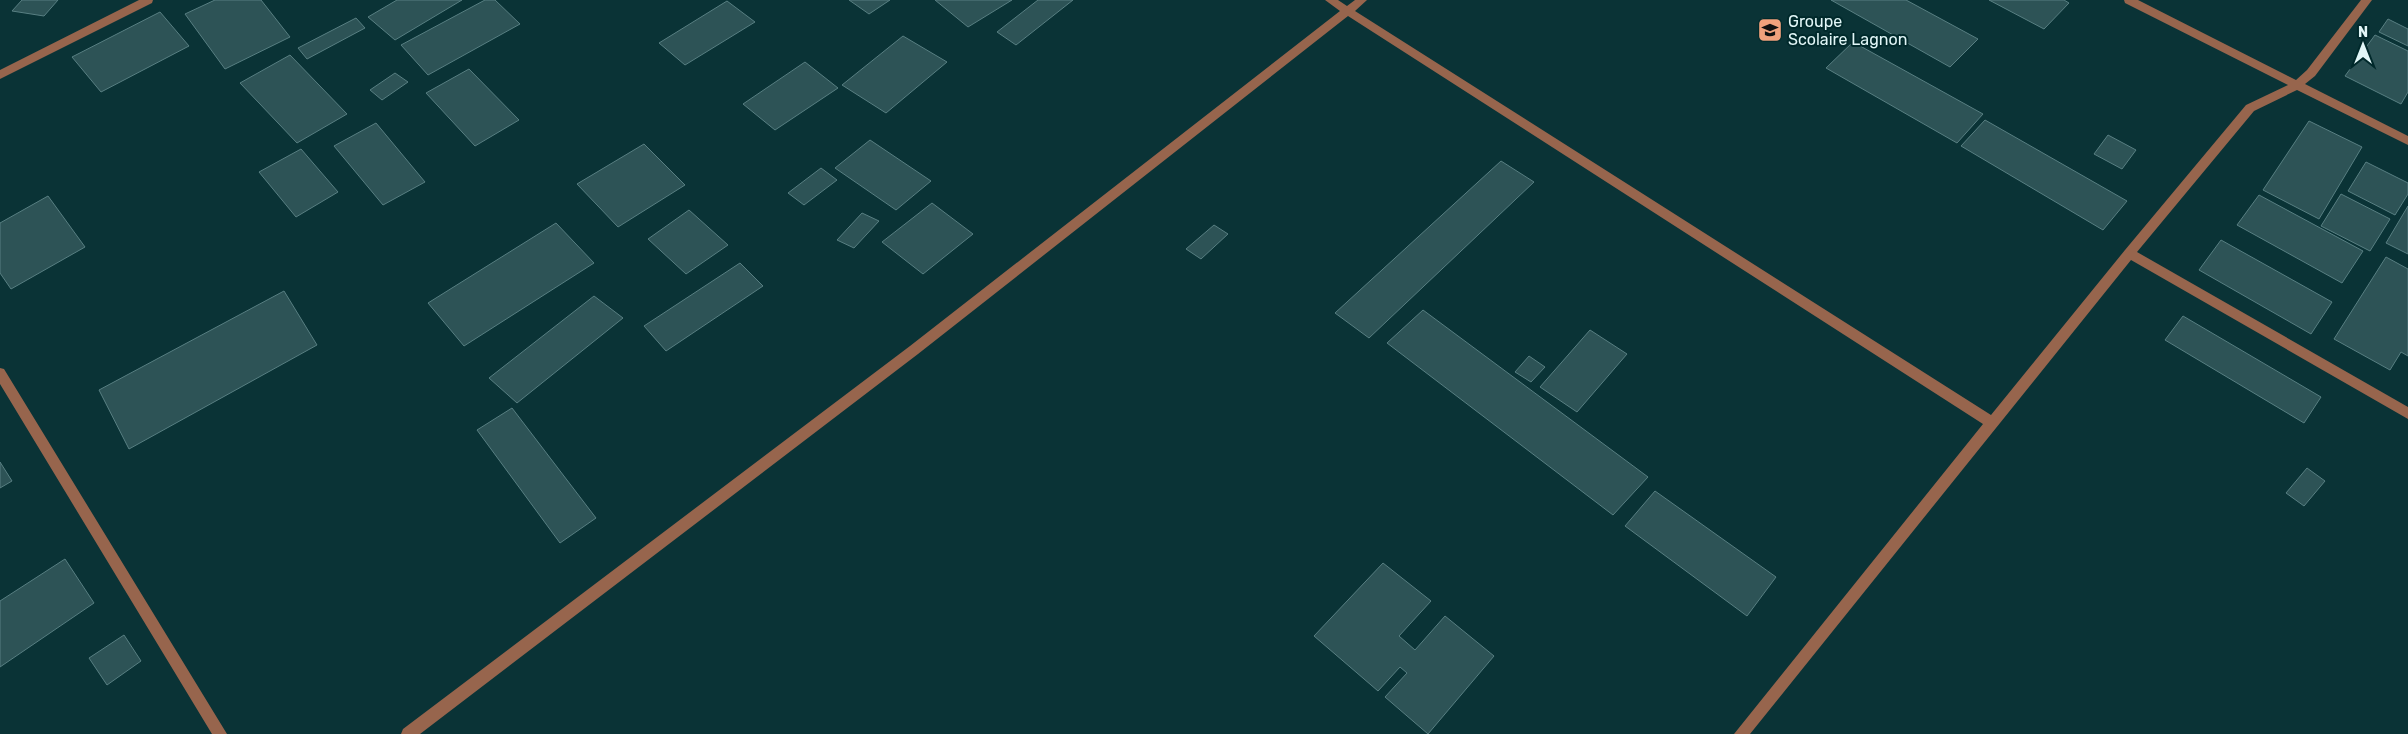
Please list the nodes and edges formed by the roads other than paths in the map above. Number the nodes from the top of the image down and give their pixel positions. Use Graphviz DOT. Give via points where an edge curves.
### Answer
graph roads {
  1 [pos="148,0"];
  2 [pos="1330,0"];
  3 [pos="1362,0"];
  4 [pos="2129,0"];
  5 [pos="2367,0"];
  6 [pos="1348,11"];
  7 [pos="0,75"];
  8 [pos="2296,85"];
  9 [pos="2408,141"];
  10 [pos="2129,253"];
  11 [pos="0,373"];
  12 [pos="2408,414"];
  13 [pos="1993,423"];
  14 [pos="220,734"];
  15 [pos="408,734"];
  16 [pos="1741,734"];
  1 -- 7 [label="street"];
  2 -- 6 [label="street"];
  3 -- 6 [label="street"];
  4 -- 8 [label="street"];
  5 -- 8 [label="street" via="2311,73"];
  6 -- 13 [label="street"];
  6 -- 15 [label="street" via="914,350"];
  8 -- 9 [label="street"];
  8 -- 10 [label="street" via="2250,108"];
  10 -- 12 [label="street"];
  10 -- 13 [label="street"];
  11 -- 14 [label="street"];
  13 -- 16 [label="street"];
}
